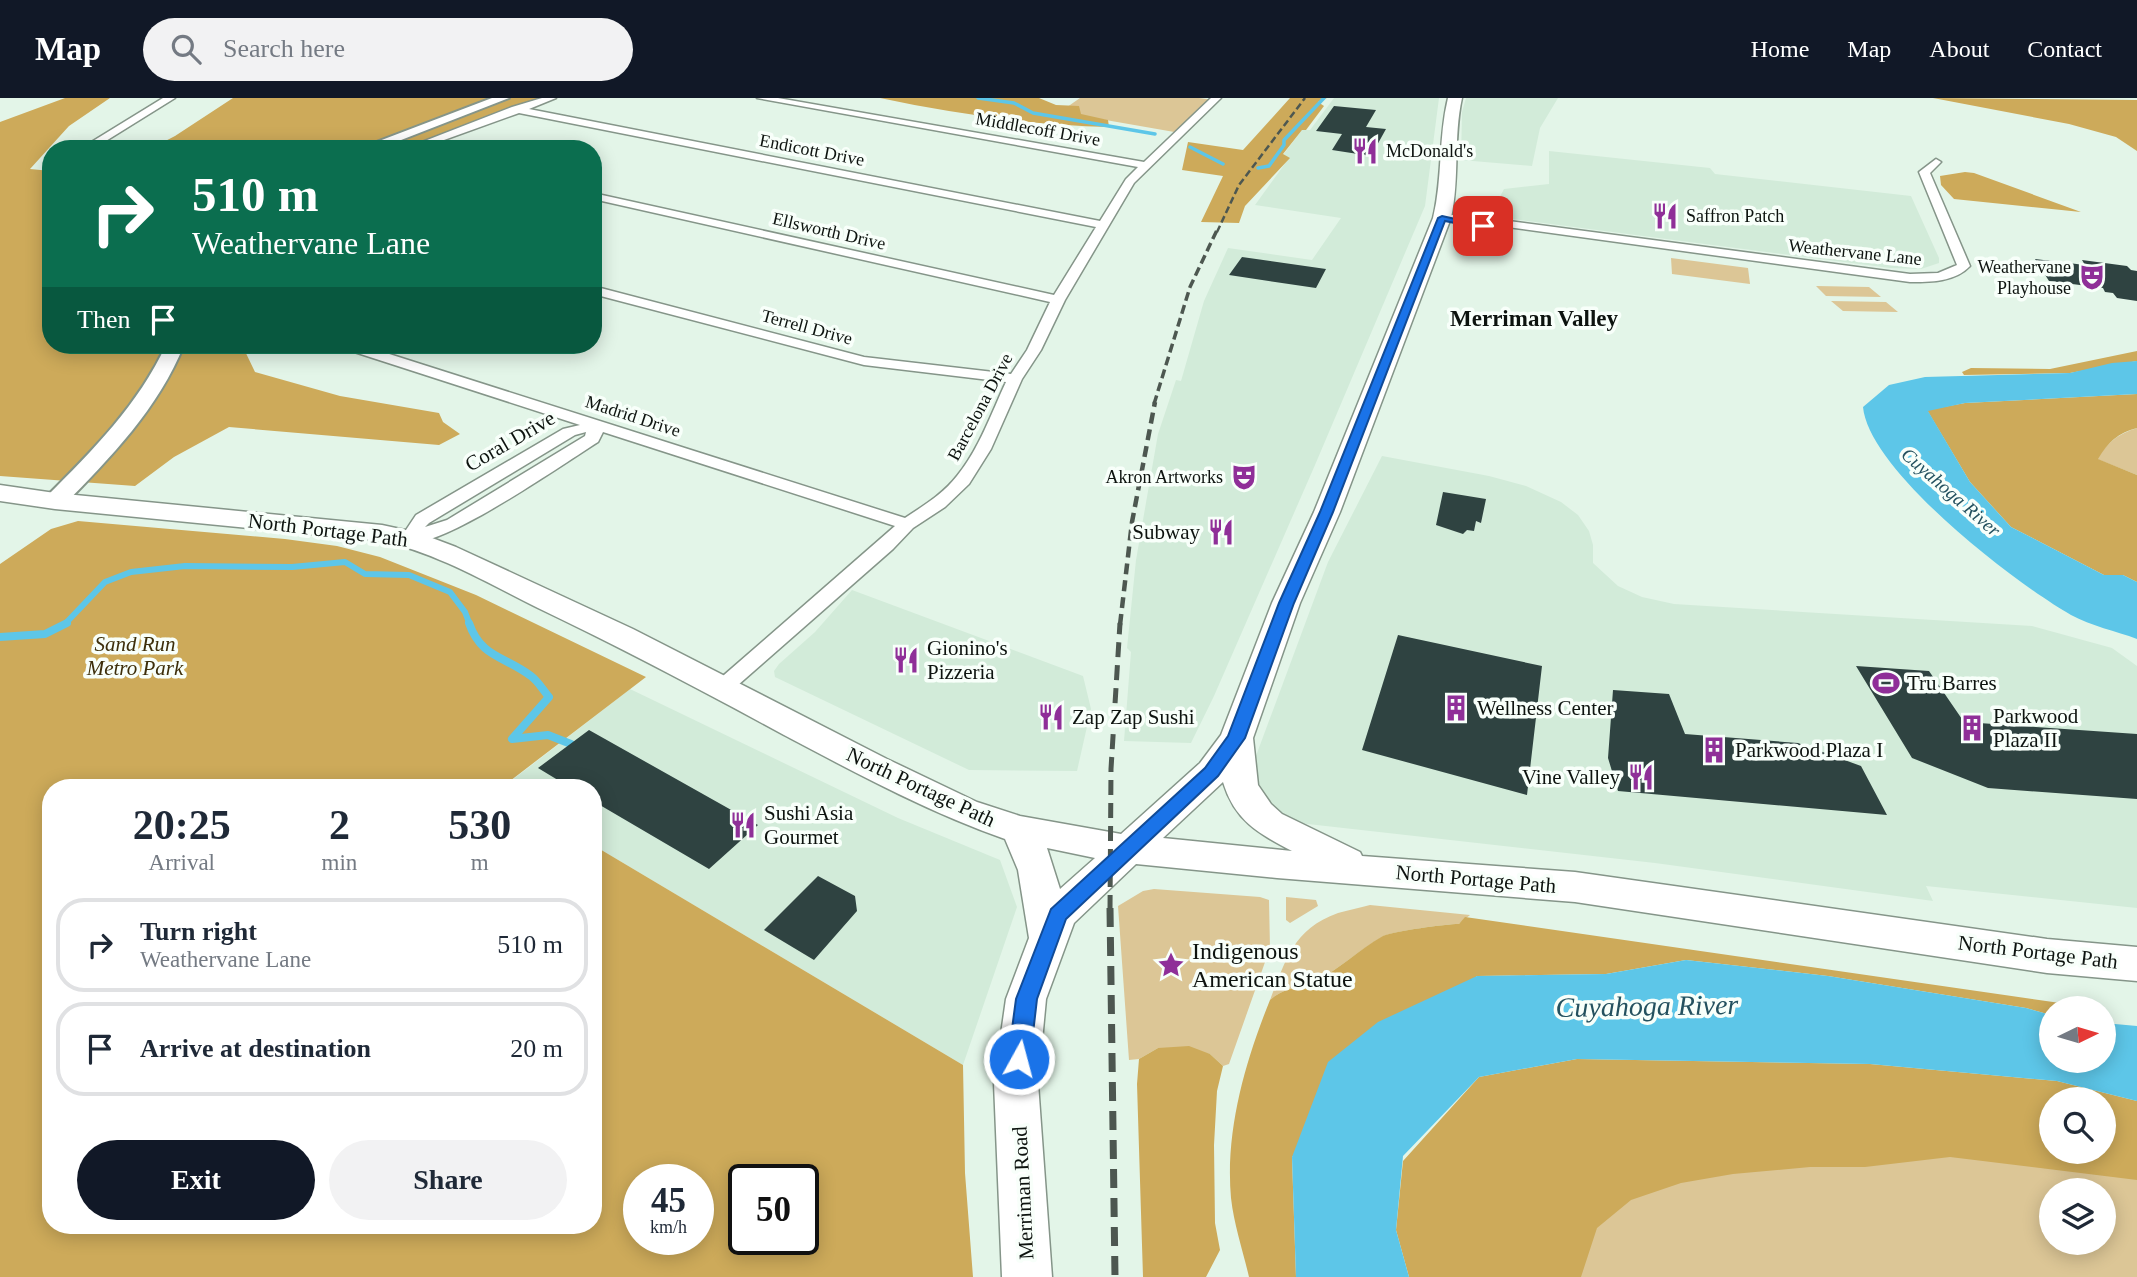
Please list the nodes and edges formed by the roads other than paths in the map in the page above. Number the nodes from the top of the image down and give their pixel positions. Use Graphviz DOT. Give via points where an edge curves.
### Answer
graph roads {
  1 [pos="170,98"];
  2 [pos="503,98"];
  3 [pos="551,98"];
  4 [pos="762,98"];
  5 [pos="1455,98"];
  6 [pos="1210,99"];
  7 [pos="515,109"];
  8 [pos="100,140"];
  9 [pos="389,140"];
  10 [pos="433,140"];
  11 [pos="1936,162"];
  12 [pos="1144,165"];
  13 [pos="602,198"];
  14 [pos="1442,218"];
  15 [pos="1102,225"];
  16 [pos="602,292"];
  17 [pos="1058,300"];
  18 [pos="170,354"];
  19 [pos="375,354"];
  20 [pos="1015,379"];
  21 [pos="597,425"];
  22 [pos="0,493"];
  23 [pos="55,501"];
  24 [pos="907,524"];
  25 [pos="409,539"];
  26 [pos="723,687"];
  27 [pos="1236,738"];
  28 [pos="1018,829"];
  29 [pos="1126,849"];
  30 [pos="1364,870"];
  31 [pos="1049,938"];
  32 [pos="2137,964"];
  33 [pos="1027,1277"];
  1 -- 8 [label="street"];
  2 -- 9 [label="street"];
  3 -- 7 [label="street"];
  4 -- 12 [label="street, Middlecoff Drive"];
  5 -- 14 [label="main road, Merriman Road"];
  6 -- 12 [label="street, Barcelona Drive"];
  7 -- 10 [label="street"];
  7 -- 15 [label="street, Endicott Drive"];
  11 -- 14 [label="street, Weathervane Lane" via="1924,172 1964,265 1953,274 1910,278 1461,224"];
  12 -- 15 [label="street, Barcelona Drive"];
  13 -- 17 [label="street, Ellsworth Drive"];
  14 -- 27 [label="main road, Merriman Road"];
  15 -- 17 [label="street, Barcelona Drive"];
  16 -- 20 [label="street, Terrell Drive" via="863,361"];
  17 -- 20 [label="street, Barcelona Drive"];
  18 -- 23 [label="street" via="111,442"];
  19 -- 21 [label="street, Madrid Drive"];
  20 -- 24 [label="street, Barcelona Drive" via="983,449 963,480"];
  21 -- 24 [label="street, Madrid Drive"];
  21 -- 25 [label="street, Coral Drive" via="592,439 453,524"];
  22 -- 23 [label="main road, North Portage Path"];
  23 -- 25 [label="main road, North Portage Path"];
  24 -- 26 [label="street, Barcelona Drive"];
  25 -- 26 [label="main road, North Portage Path"];
  26 -- 28 [label="main road, North Portage Path" via="875,768"];
  27 -- 29 [label="main road, Merriman Road" via="1212,772"];
  27 -- 30 [label="main road" via="1238,783 1258,814"];
  28 -- 29 [label="main road, North Portage Path"];
  28 -- 31 [label="main road" via="1035,857"];
  29 -- 30 [label="main road, North Portage Path"];
  29 -- 31 [label="main road, Merriman Road" via="1058,914"];
  30 -- 32 [label="main road, North Portage Path" via="1575,887 2048,956"];
  31 -- 33 [label="main road, Merriman Road" via="1026,999 1016,1083"];
}
